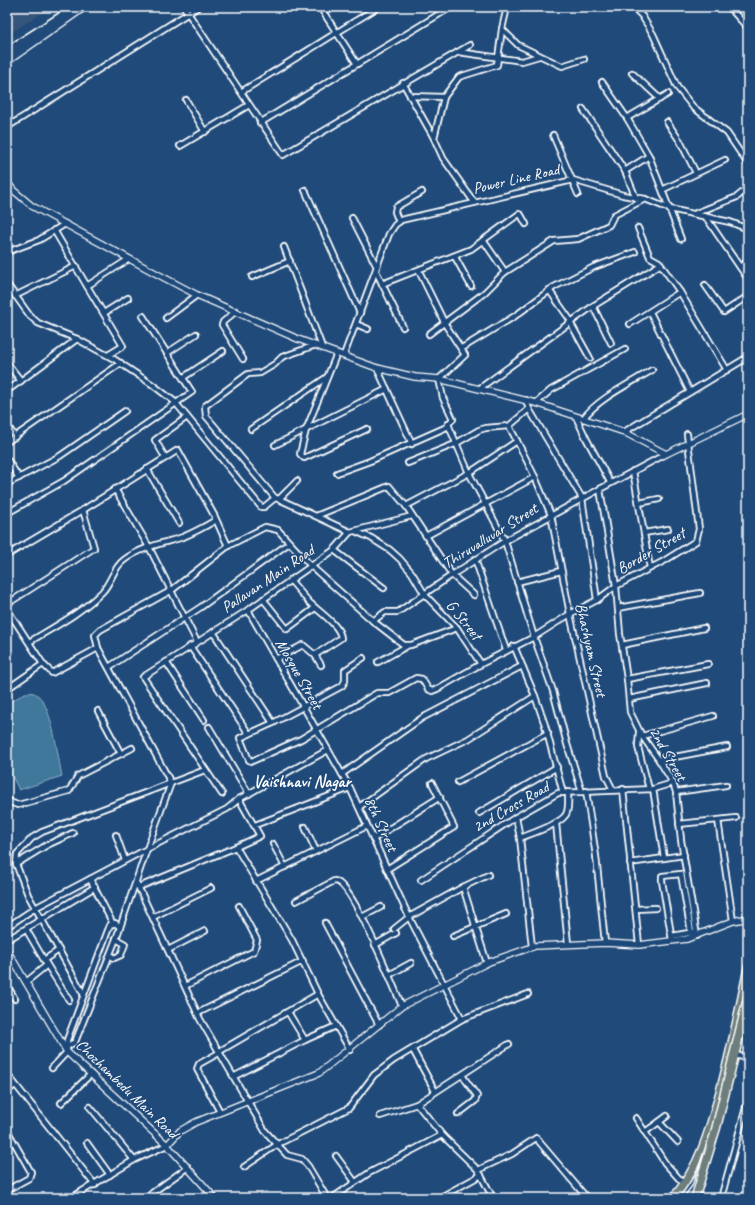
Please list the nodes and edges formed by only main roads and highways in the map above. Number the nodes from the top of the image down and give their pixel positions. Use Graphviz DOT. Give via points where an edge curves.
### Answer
graph roads {
  1 [pos="748,968"];
  2 [pos="748,1002"];
  3 [pos="689,1177"];
  4 [pos="700,1181"];
  5 [pos="673,1198"];
  6 [pos="696,1198"];
  1 -- 3 [label="highway" via="712,1124"];
  2 -- 4 [label="highway"];
  3 -- 4 [label="highway" via="698,1178"];
  3 -- 5 [label="highway"];
  4 -- 6 [label="highway"];
}
